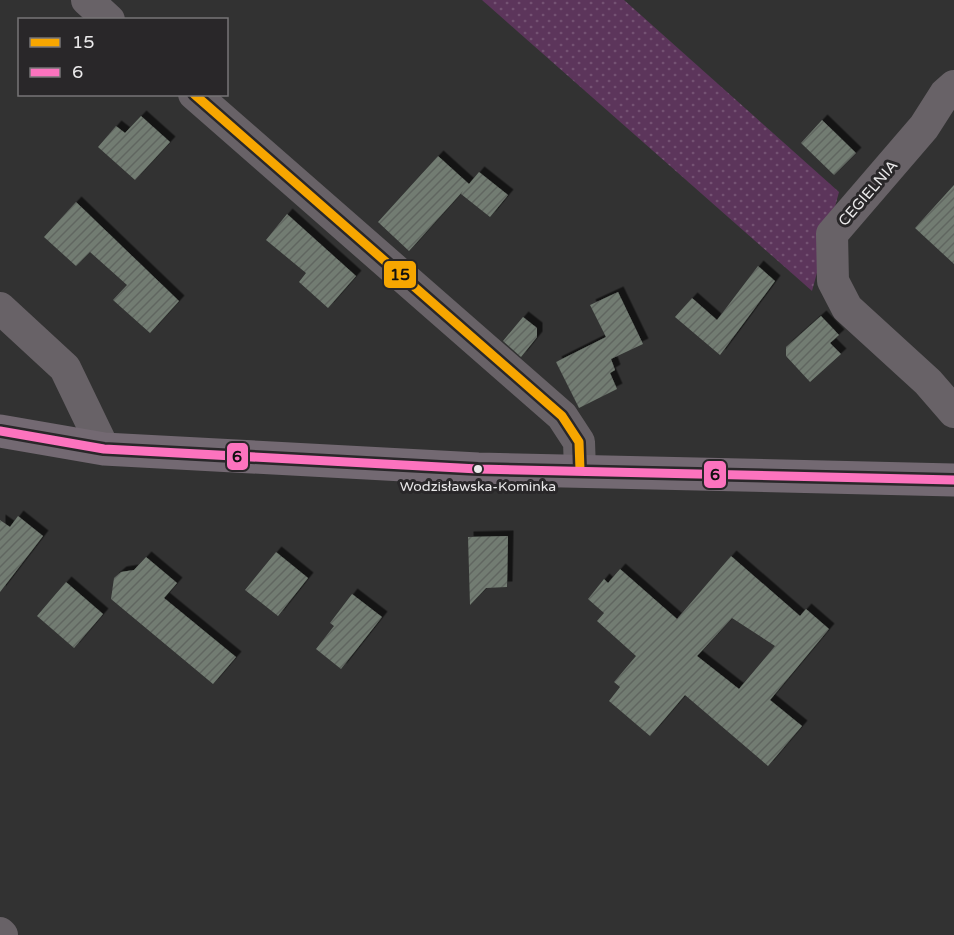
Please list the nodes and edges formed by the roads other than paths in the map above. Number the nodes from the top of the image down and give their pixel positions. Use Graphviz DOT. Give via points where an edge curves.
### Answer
graph roads {
  1 [pos="87,0"];
  2 [pos="107,18"];
  3 [pos="954,86"];
  4 [pos="196,96"];
  5 [pos="0,308"];
  6 [pos="954,412"];
  7 [pos="0,431"];
  8 [pos="104,449"];
  9 [pos="580,470"];
  10 [pos="954,480"];
  1 -- 2 [label="street"];
  3 -- 6 [label="street, CEGIELNIA" via="832,234 833,281 847,308 928,382"];
  4 -- 9 [label="street" via="562,416 579,442"];
  5 -- 8 [label="street" via="65,368"];
  7 -- 8 [label="main road"];
  8 -- 9 [label="main road" via="477,469"];
  9 -- 10 [label="main road"];
}
